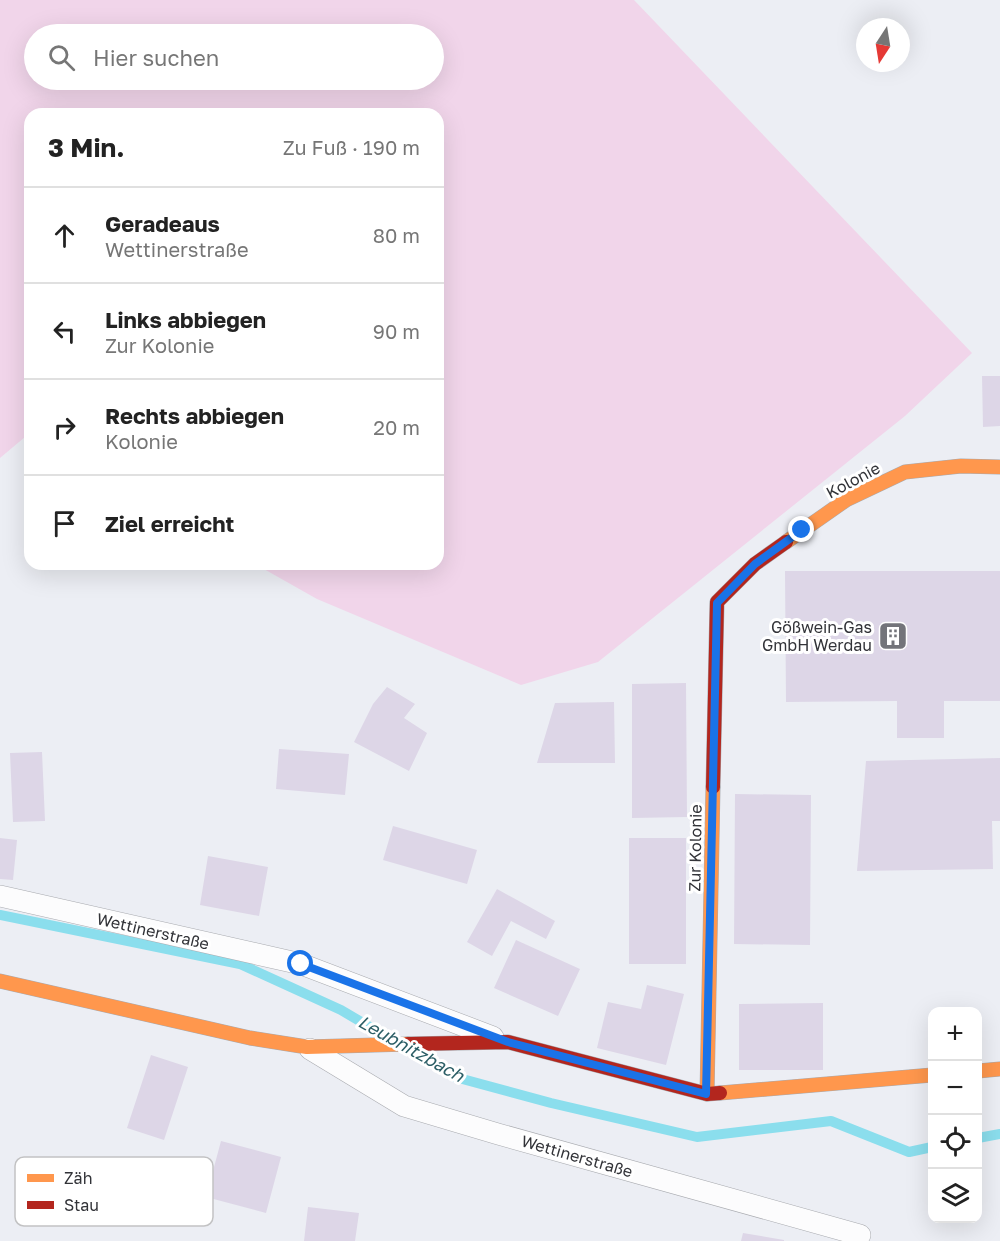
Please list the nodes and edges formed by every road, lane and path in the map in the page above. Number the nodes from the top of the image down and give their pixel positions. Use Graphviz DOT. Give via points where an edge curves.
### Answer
graph roads {
  1 [pos="1000,467"];
  2 [pos="717,603"];
  3 [pos="0,896"];
  4 [pos="0,981"];
  5 [pos="508,1042"];
  6 [pos="307,1047"];
  7 [pos="1000,1069"];
  8 [pos="982,1071"];
  9 [pos="928,1075"];
  10 [pos="706,1094"];
  11 [pos="861,1235"];
  1 -- 2 [label="street, Kolonie" via="905,472 846,500 755,564"];
  2 -- 10 [label="street, Zur Kolonie"];
  3 -- 5 [label="lane, Wettinerstraße" via="301,964"];
  4 -- 6 [label="street, Wettinerstraße" via="250,1038"];
  5 -- 6 [label="street, Wettinerstraße"];
  5 -- 10 [label="street, Wettinerstraße"];
  6 -- 11 [label="lane, Wettinerstraße" via="404,1106"];
  7 -- 8 [label="street"];
  9 -- 10 [label="street, Wettinerstraße"];
}
